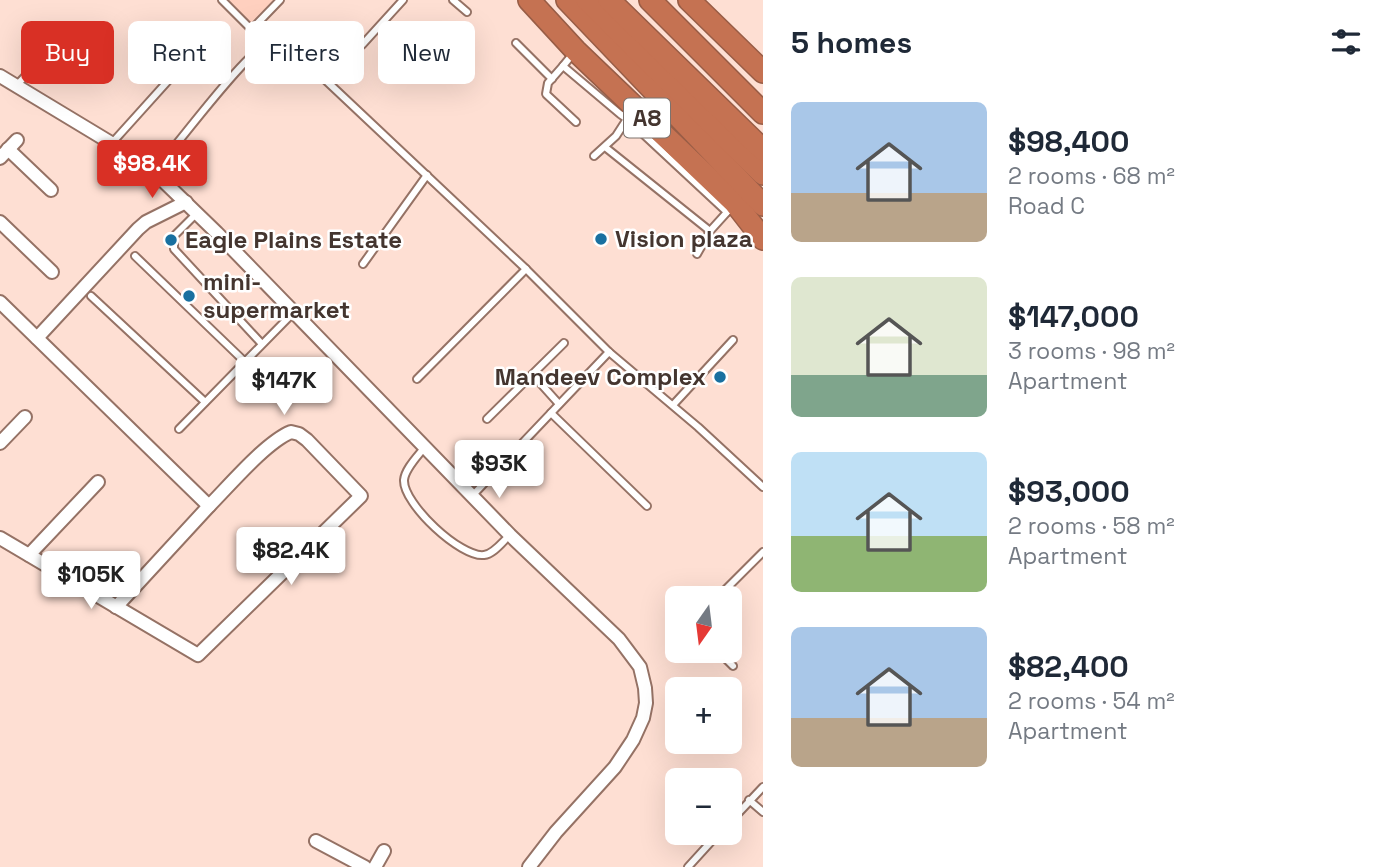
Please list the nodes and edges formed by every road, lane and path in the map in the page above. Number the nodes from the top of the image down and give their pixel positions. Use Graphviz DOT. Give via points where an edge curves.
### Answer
graph roads {
  1 [pos="222,0"];
  2 [pos="280,0"];
  3 [pos="402,0"];
  4 [pos="453,0"];
  5 [pos="529,0"];
  6 [pos="567,0"];
  7 [pos="587,0"];
  8 [pos="609,0"];
  9 [pos="650,0"];
  10 [pos="689,0"];
  11 [pos="467,12"];
  12 [pos="260,21"];
  13 [pos="245,24"];
  14 [pos="364,43"];
  15 [pos="516,43"];
  16 [pos="569,58"];
  17 [pos="245,64"];
  18 [pos="763,72"];
  19 [pos="0,76"];
  20 [pos="552,79"];
  21 [pos="21,81"];
  22 [pos="165,84"];
  23 [pos="330,84"];
  24 [pos="16,86"];
  25 [pos="763,113"];
  26 [pos="632,114"];
  27 [pos="576,122"];
  28 [pos="112,143"];
  29 [pos="605,148"];
  30 [pos="8,149"];
  31 [pos="763,150"];
  32 [pos="594,156"];
  33 [pos="154,172"];
  34 [pos="763,174"];
  35 [pos="427,175"];
  36 [pos="51,190"];
  37 [pos="186,202"];
  38 [pos="763,205"];
  39 [pos="731,208"];
  40 [pos="197,213"];
  41 [pos="0,222"];
  42 [pos="710,231"];
  43 [pos="763,239"];
  44 [pos="697,254"];
  45 [pos="135,257"];
  46 [pos="363,264"];
  47 [pos="526,270"];
  48 [pos="52,272"];
  49 [pos="91,296"];
  50 [pos="0,302"];
  51 [pos="293,313"];
  52 [pos="37,338"];
  53 [pos="733,340"];
  54 [pos="261,343"];
  55 [pos="564,343"];
  56 [pos="609,352"];
  57 [pos="244,361"];
  58 [pos="533,375"];
  59 [pos="417,379"];
  60 [pos="205,402"];
  61 [pos="559,404"];
  62 [pos="673,405"];
  63 [pos="551,413"];
  64 [pos="25,417"];
  65 [pos="487,419"];
  66 [pos="179,429"];
  67 [pos="0,443"];
  68 [pos="424,449"];
  69 [pos="98,482"];
  70 [pos="763,487"];
  71 [pos="472,496"];
  72 [pos="208,506"];
  73 [pos="647,506"];
  74 [pos="510,535"];
  75 [pos="0,538"];
  76 [pos="763,552"];
  77 [pos="29,555"];
  78 [pos="729,586"];
  79 [pos="116,607"];
  80 [pos="730,663"];
  81 [pos="733,666"];
  82 [pos="763,787"];
  83 [pos="749,800"];
  84 [pos="742,808"];
  85 [pos="763,812"];
  86 [pos="316,841"];
  87 [pos="708,845"];
  88 [pos="384,851"];
  89 [pos="365,867"];
  90 [pos="375,867"];
  91 [pos="529,867"];
  92 [pos="688,867"];
  1 -- 13 [label="lane"];
  2 -- 12 [label="lane"];
  3 -- 14 [label="lane"];
  4 -- 11 [label="lane"];
  5 -- 16 [label="highway, A8"];
  6 -- 38 [label="highway"];
  7 -- 34 [label="highway"];
  8 -- 31 [label="highway"];
  9 -- 25 [label="highway"];
  10 -- 18 [label="highway"];
  15 -- 20 [label="lane"];
  16 -- 20 [label="lane"];
  16 -- 26 [label="highway, A8"];
  17 -- 33 [label="lane"];
  19 -- 24 [label="street"];
  20 -- 27 [label="lane" via="546,94"];
  21 -- 24 [label="lane"];
  22 -- 28 [label="lane"];
  23 -- 35 [label="lane"];
  24 -- 28 [label="street"];
  26 -- 29 [label="lane"];
  26 -- 39 [label="highway, A8"];
  28 -- 33 [label="street"];
  29 -- 32 [label="lane"];
  29 -- 42 [label="lane"];
  30 -- 36 [label="street"];
  33 -- 37 [label="street"];
  35 -- 46 [label="lane"];
  35 -- 47 [label="lane"];
  37 -- 40 [label="street"];
  37 -- 52 [label="street" via="138,229"];
  39 -- 42 [label="lane"];
  39 -- 43 [label="highway, A8"];
  40 -- 51 [label="street"];
  40 -- 54 [label="lane" via="174,236 174,249"];
  41 -- 48 [label="street"];
  42 -- 44 [label="lane"];
  45 -- 57 [label="lane"];
  47 -- 56 [label="lane"];
  47 -- 59 [label="lane"];
  49 -- 60 [label="lane"];
  50 -- 52 [label="street"];
  51 -- 54 [label="lane"];
  51 -- 68 [label="street"];
  52 -- 72 [label="street"];
  53 -- 62 [label="lane"];
  54 -- 57 [label="lane"];
  55 -- 58 [label="lane"];
  56 -- 61 [label="lane"];
  56 -- 62 [label="lane"];
  57 -- 60 [label="lane"];
  58 -- 61 [label="lane"];
  58 -- 65 [label="lane"];
  60 -- 66 [label="lane"];
  61 -- 63 [label="lane"];
  62 -- 70 [label="lane"];
  63 -- 71 [label="lane"];
  63 -- 73 [label="lane"];
  64 -- 67 [label="street"];
  68 -- 71 [label="street"];
  68 -- 74 [label="lane" via="404,481 408,495 438,529 467,552 482,555"];
  69 -- 77 [label="street"];
  71 -- 74 [label="street"];
  72 -- 79 [label="street"];
  72 -- 79 [label="street" via="291,432 307,440 361,496 198,655"];
  74 -- 91 [label="street" via="619,639 640,667 646,703 633,740 615,767"];
  75 -- 77 [label="street"];
  76 -- 78 [label="lane"];
  77 -- 79 [label="street"];
  80 -- 81 [label="lane"];
  82 -- 83 [label="lane"];
  83 -- 84 [label="lane"];
  83 -- 85 [label="lane"];
  86 -- 89 [label="street"];
  87 -- 92 [label="lane"];
  88 -- 90 [label="street"];
}
